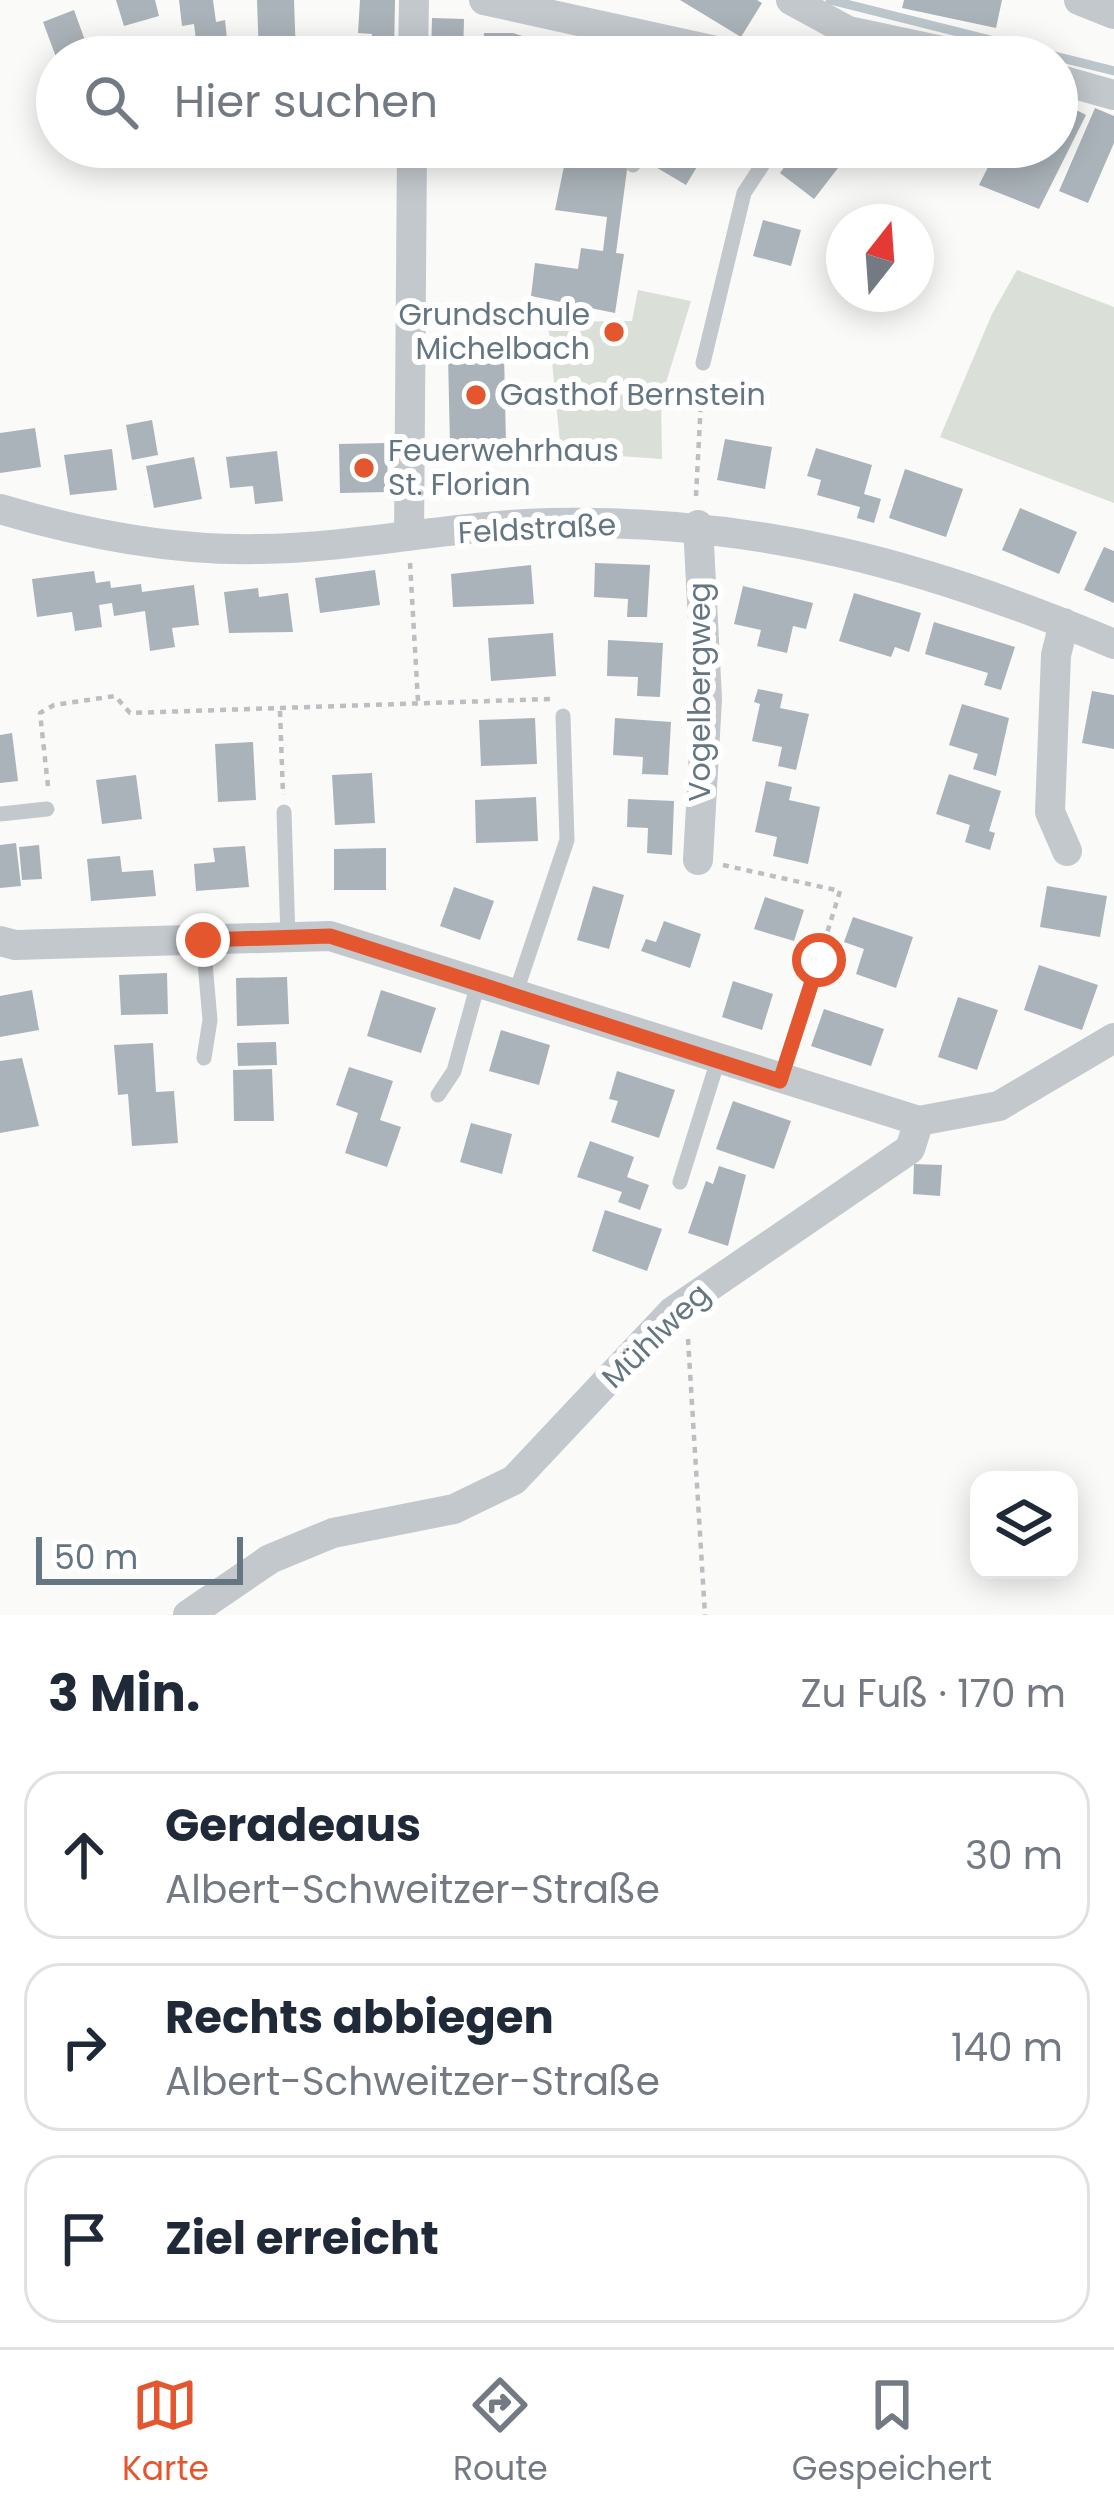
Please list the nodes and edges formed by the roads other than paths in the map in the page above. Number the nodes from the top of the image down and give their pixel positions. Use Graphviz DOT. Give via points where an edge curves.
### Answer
graph roads {
  1 [pos="414,0"];
  2 [pos="484,0"];
  3 [pos="791,0"];
  4 [pos="1079,0"];
  5 [pos="1114,14"];
  6 [pos="588,25"];
  7 [pos="413,36"];
  8 [pos="585,36"];
  9 [pos="641,36"];
  10 [pos="831,36"];
  11 [pos="1078,85"];
  12 [pos="1114,95"];
  13 [pos="412,168"];
  14 [pos="761,168"];
  15 [pos="703,363"];
  16 [pos="0,509"];
  17 [pos="698,525"];
  18 [pos="409,536"];
  19 [pos="1064,623"];
  20 [pos="1114,644"];
  21 [pos="563,716"];
  22 [pos="47,809"];
  23 [pos="284,812"];
  24 [pos="0,814"];
  25 [pos="1067,851"];
  26 [pos="698,860"];
  27 [pos="288,938"];
  28 [pos="203,940"];
  29 [pos="0,941"];
  30 [pos="819,960"];
  31 [pos="479,980"];
  32 [pos="516,992"];
  33 [pos="1114,1038"];
  34 [pos="204,1058"];
  35 [pos="718,1060"];
  36 [pos="780,1081"];
  37 [pos="438,1095"];
  38 [pos="919,1121"];
  39 [pos="680,1182"];
  40 [pos="188,1615"];
  1 -- 7 [label="street"];
  2 -- 6 [label="street"];
  3 -- 10 [label="street"];
  4 -- 5 [label="street"];
  6 -- 8 [label="lane"];
  6 -- 9 [label="street"];
  11 -- 12 [label="street"];
  13 -- 18 [label="street"];
  14 -- 15 [label="lane" via="745,193"];
  16 -- 18 [label="street, Feldstraße" via="183,546 261,549"];
  17 -- 18 [label="street, Feldstraße" via="547,523"];
  17 -- 19 [label="street, Feldstraße" via="815,542"];
  17 -- 26 [label="street, Vogelbergweg" via="707,699"];
  19 -- 20 [label="street, Feldstraße"];
  19 -- 25 [label="street" via="1050,812"];
  21 -- 32 [label="lane" via="567,840"];
  22 -- 24 [label="lane"];
  23 -- 27 [label="lane"];
  27 -- 28 [label="street"];
  27 -- 31 [label="street" via="330,936"];
  28 -- 29 [label="street"];
  28 -- 34 [label="lane" via="210,1020"];
  30 -- 36 [label="lane"];
  31 -- 32 [label="street"];
  31 -- 37 [label="lane" via="454,1072"];
  32 -- 35 [label="street"];
  33 -- 38 [label="street" via="999,1106"];
  35 -- 36 [label="street"];
  35 -- 39 [label="lane"];
  36 -- 38 [label="street"];
  38 -- 40 [label="street, Mühlweg" via="910,1149 672,1312 514,1480 454,1510 333,1533 270,1559"];
}
